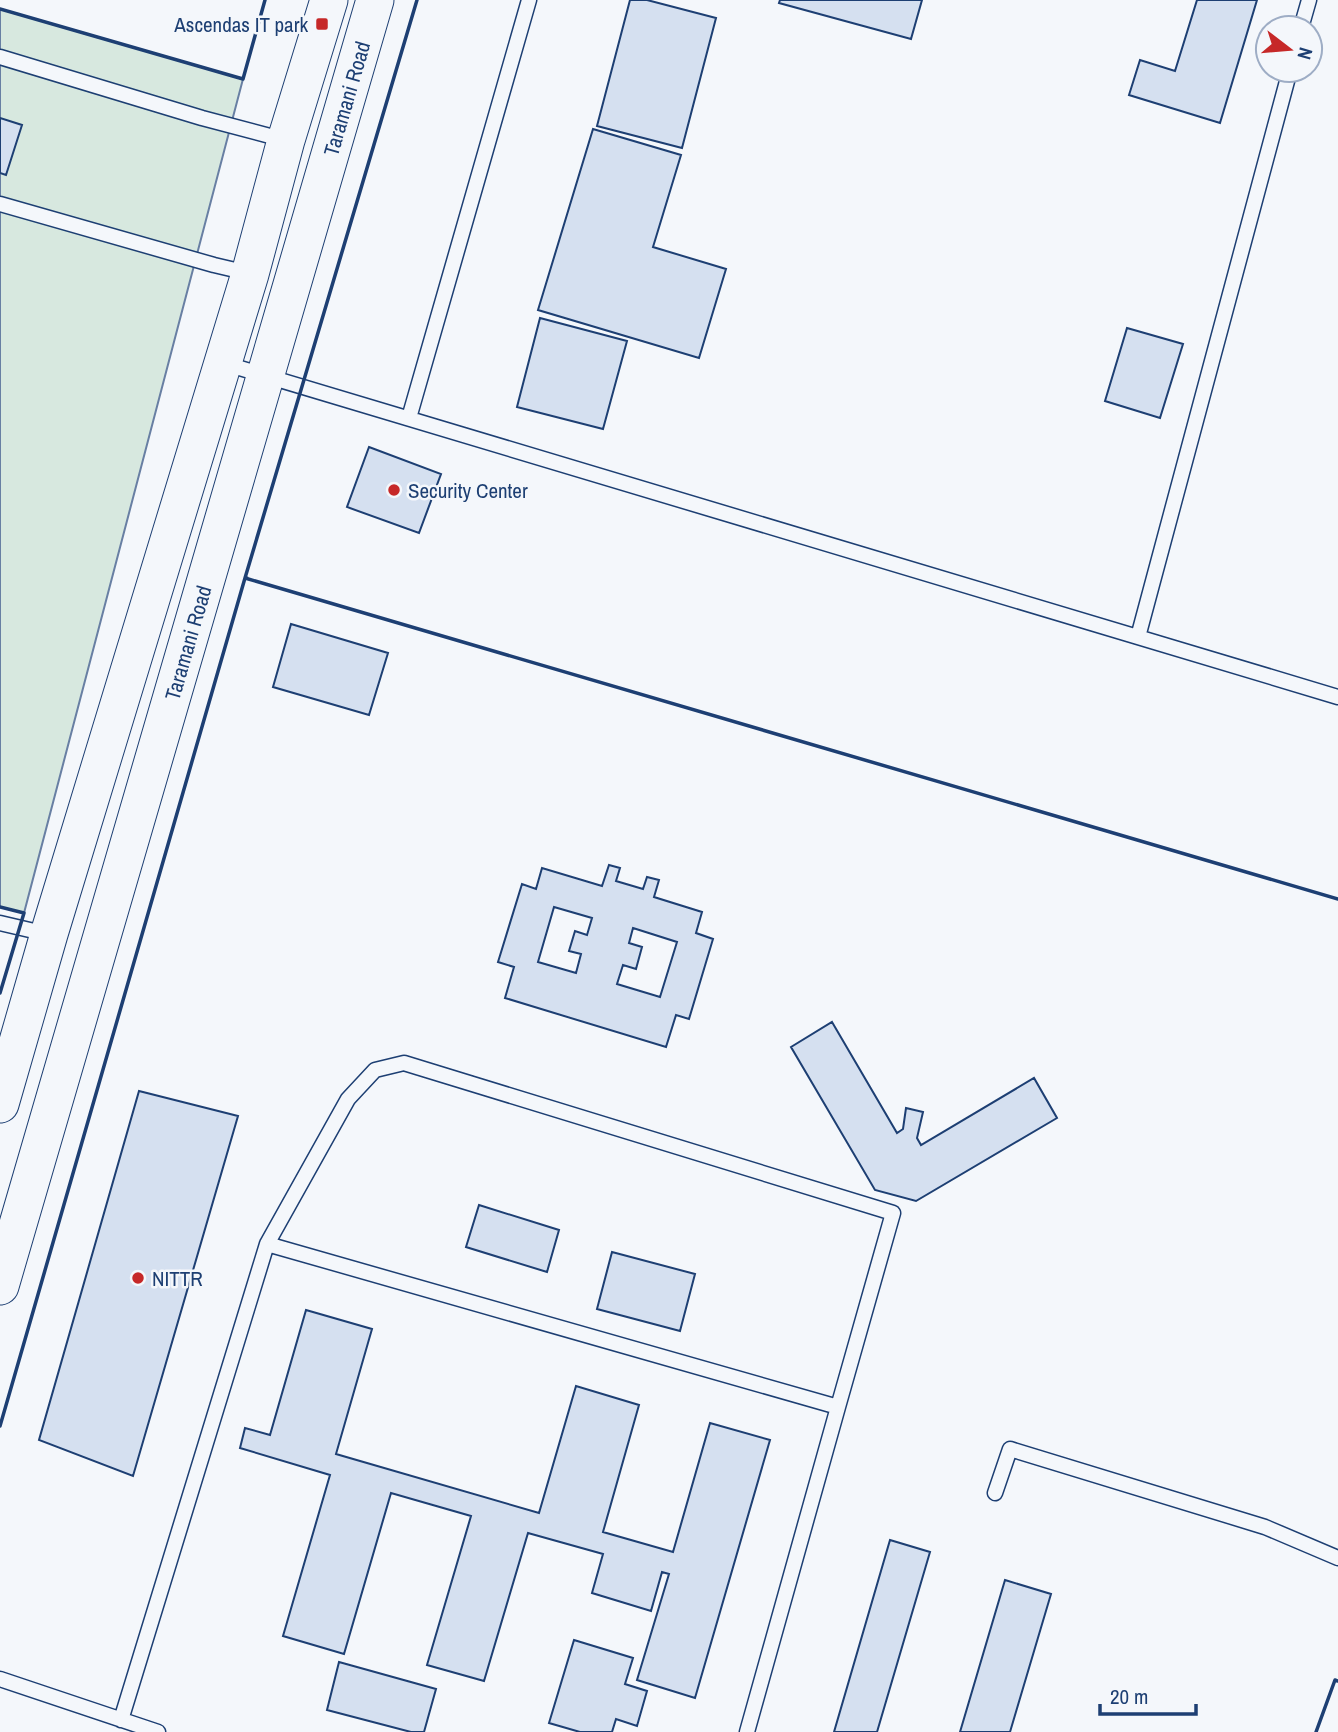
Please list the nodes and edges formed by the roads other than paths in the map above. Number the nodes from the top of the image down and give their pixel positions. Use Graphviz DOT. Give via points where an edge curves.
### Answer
graph roads {
  1 [pos="329,0"];
  2 [pos="375,0"];
  3 [pos="529,0"];
  4 [pos="0,57"];
  5 [pos="1286,84"];
  6 [pos="286,140"];
  7 [pos="0,204"];
  8 [pos="250,274"];
  9 [pos="223,363"];
  10 [pos="266,376"];
  11 [pos="409,418"];
  12 [pos="1138,637"];
  13 [pos="1338,697"];
  14 [pos="0,923"];
  15 [pos="49,934"];
  16 [pos="0,1104"];
  17 [pos="267,1244"];
  18 [pos="0,1286"];
  19 [pos="838,1407"];
  20 [pos="995,1493"];
  21 [pos="1338,1559"];
  22 [pos="0,1679"];
  23 [pos="121,1720"];
  24 [pos="158,1732"];
  25 [pos="747,1732"];
  1 -- 6 [label="street, Taramani Road"];
  2 -- 10 [label="street, Taramani Road"];
  3 -- 11 [label="lane"];
  4 -- 6 [label="lane"];
  5 -- 12 [label="lane"];
  6 -- 8 [label="street, Taramani Road"];
  7 -- 8 [label="lane"];
  8 -- 9 [label="street, Taramani Road"];
  9 -- 10 [label="lane"];
  9 -- 15 [label="street, Taramani Road"];
  10 -- 11 [label="lane"];
  10 -- 18 [label="street, Taramani Road"];
  11 -- 12 [label="lane"];
  12 -- 13 [label="lane"];
  14 -- 15 [label="lane"];
  15 -- 16 [label="street, Taramani Road"];
  17 -- 19 [label="lane"];
  17 -- 19 [label="lane" via="348,1099 375,1070 404,1063 893,1213"];
  17 -- 23 [label="lane"];
  19 -- 25 [label="lane"];
  20 -- 21 [label="lane" via="1010,1449 1265,1527"];
  22 -- 23 [label="lane"];
  23 -- 24 [label="lane"];
}
